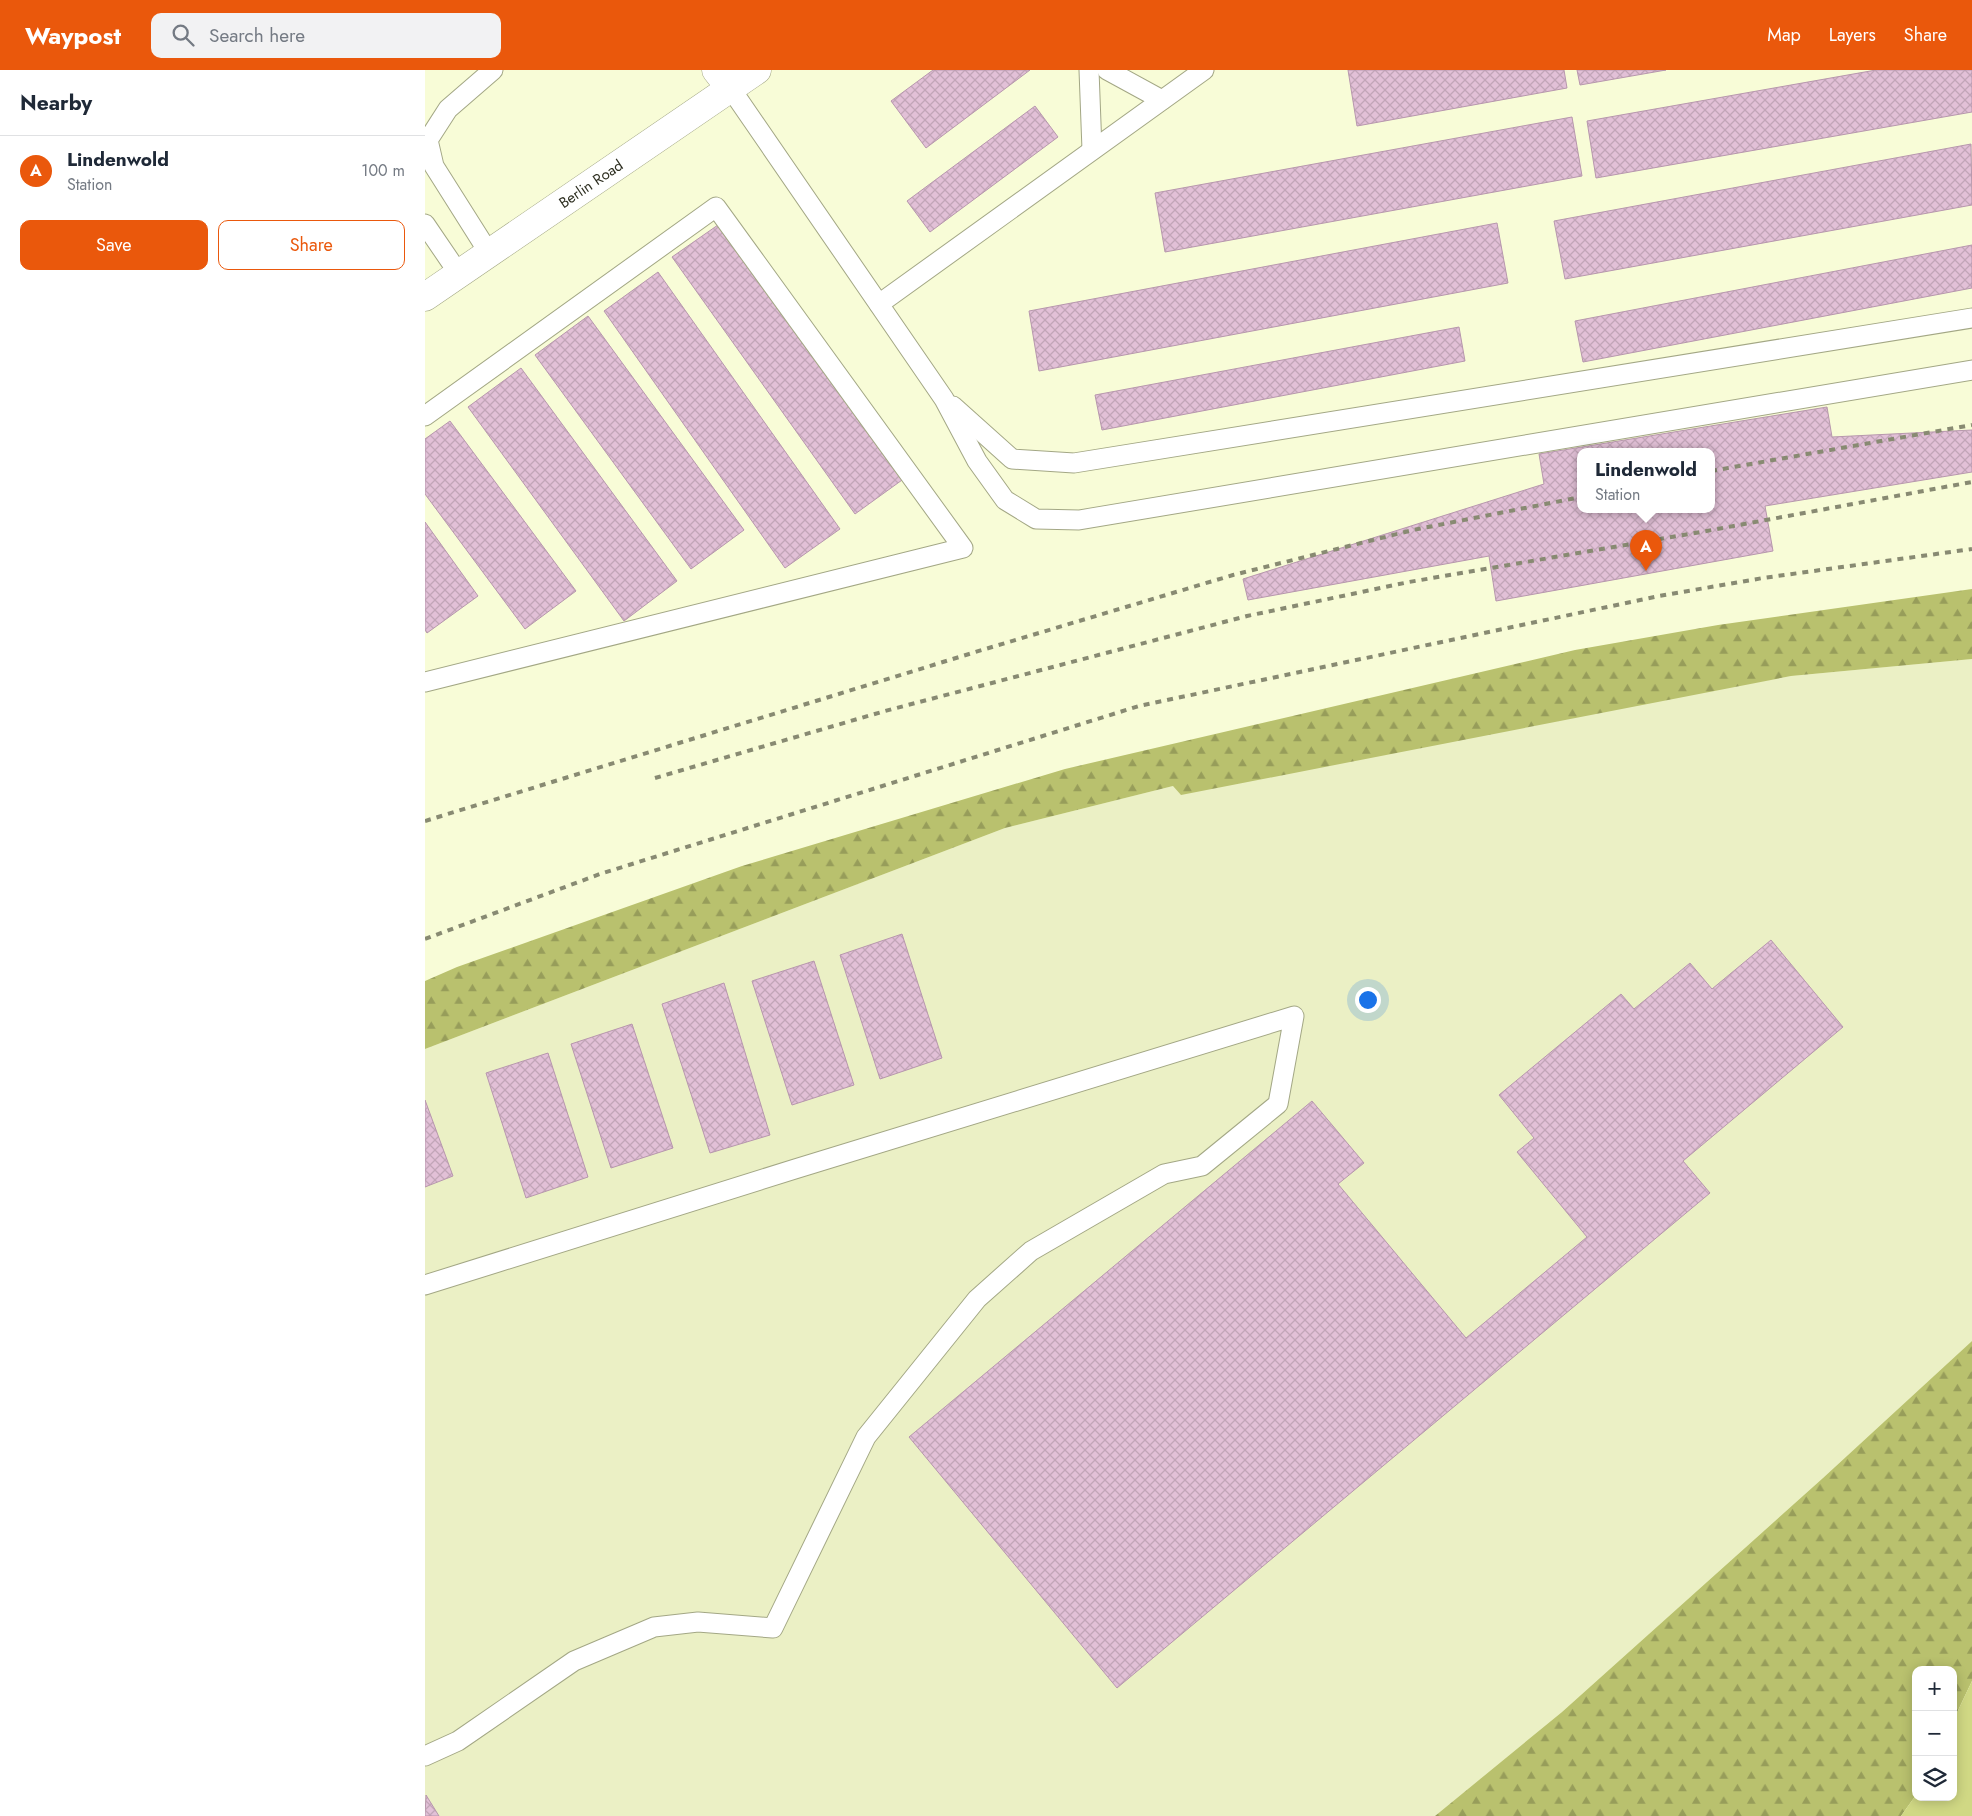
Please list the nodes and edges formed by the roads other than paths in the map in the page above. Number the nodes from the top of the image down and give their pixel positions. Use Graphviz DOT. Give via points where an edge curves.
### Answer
graph roads {
  1 [pos="493,70"];
  2 [pos="757,70"];
  3 [pos="1089,70"];
  4 [pos="1107,70"];
  5 [pos="1204,70"];
  6 [pos="723,79"];
  7 [pos="1162,100"];
  8 [pos="1092,150"];
  9 [pos="425,224"];
  10 [pos="489,253"];
  11 [pos="459,274"];
  12 [pos="425,297"];
  13 [pos="879,304"];
  14 [pos="1972,318"];
  15 [pos="1972,370"];
  16 [pos="944,399"];
  17 [pos="425,416"];
  18 [pos="425,682"];
  19 [pos="425,1285"];
  20 [pos="425,1756"];
  1 -- 10 [label="lane" via="448,110 427,140 434,166"];
  2 -- 6 [label="street, Berlin Road"];
  3 -- 8 [label="lane"];
  4 -- 7 [label="lane"];
  5 -- 7 [label="lane"];
  6 -- 10 [label="street, Berlin Road"];
  6 -- 13 [label="lane"];
  7 -- 8 [label="lane"];
  8 -- 13 [label="lane"];
  9 -- 11 [label="lane"];
  10 -- 11 [label="street, Berlin Road"];
  11 -- 12 [label="street, Berlin Road"];
  13 -- 16 [label="lane"];
  14 -- 16 [label="lane" via="1074,463 1013,459"];
  15 -- 16 [label="lane" via="1079,520 1036,520 1005,500 977,461"];
  17 -- 18 [label="lane" via="716,208 963,548"];
  19 -- 20 [label="lane" via="1294,1016 1278,1104 1201,1166 1164,1174 1031,1251 977,1299 866,1437 773,1628 698,1622 646,1630 574,1661 458,1741"];
}
